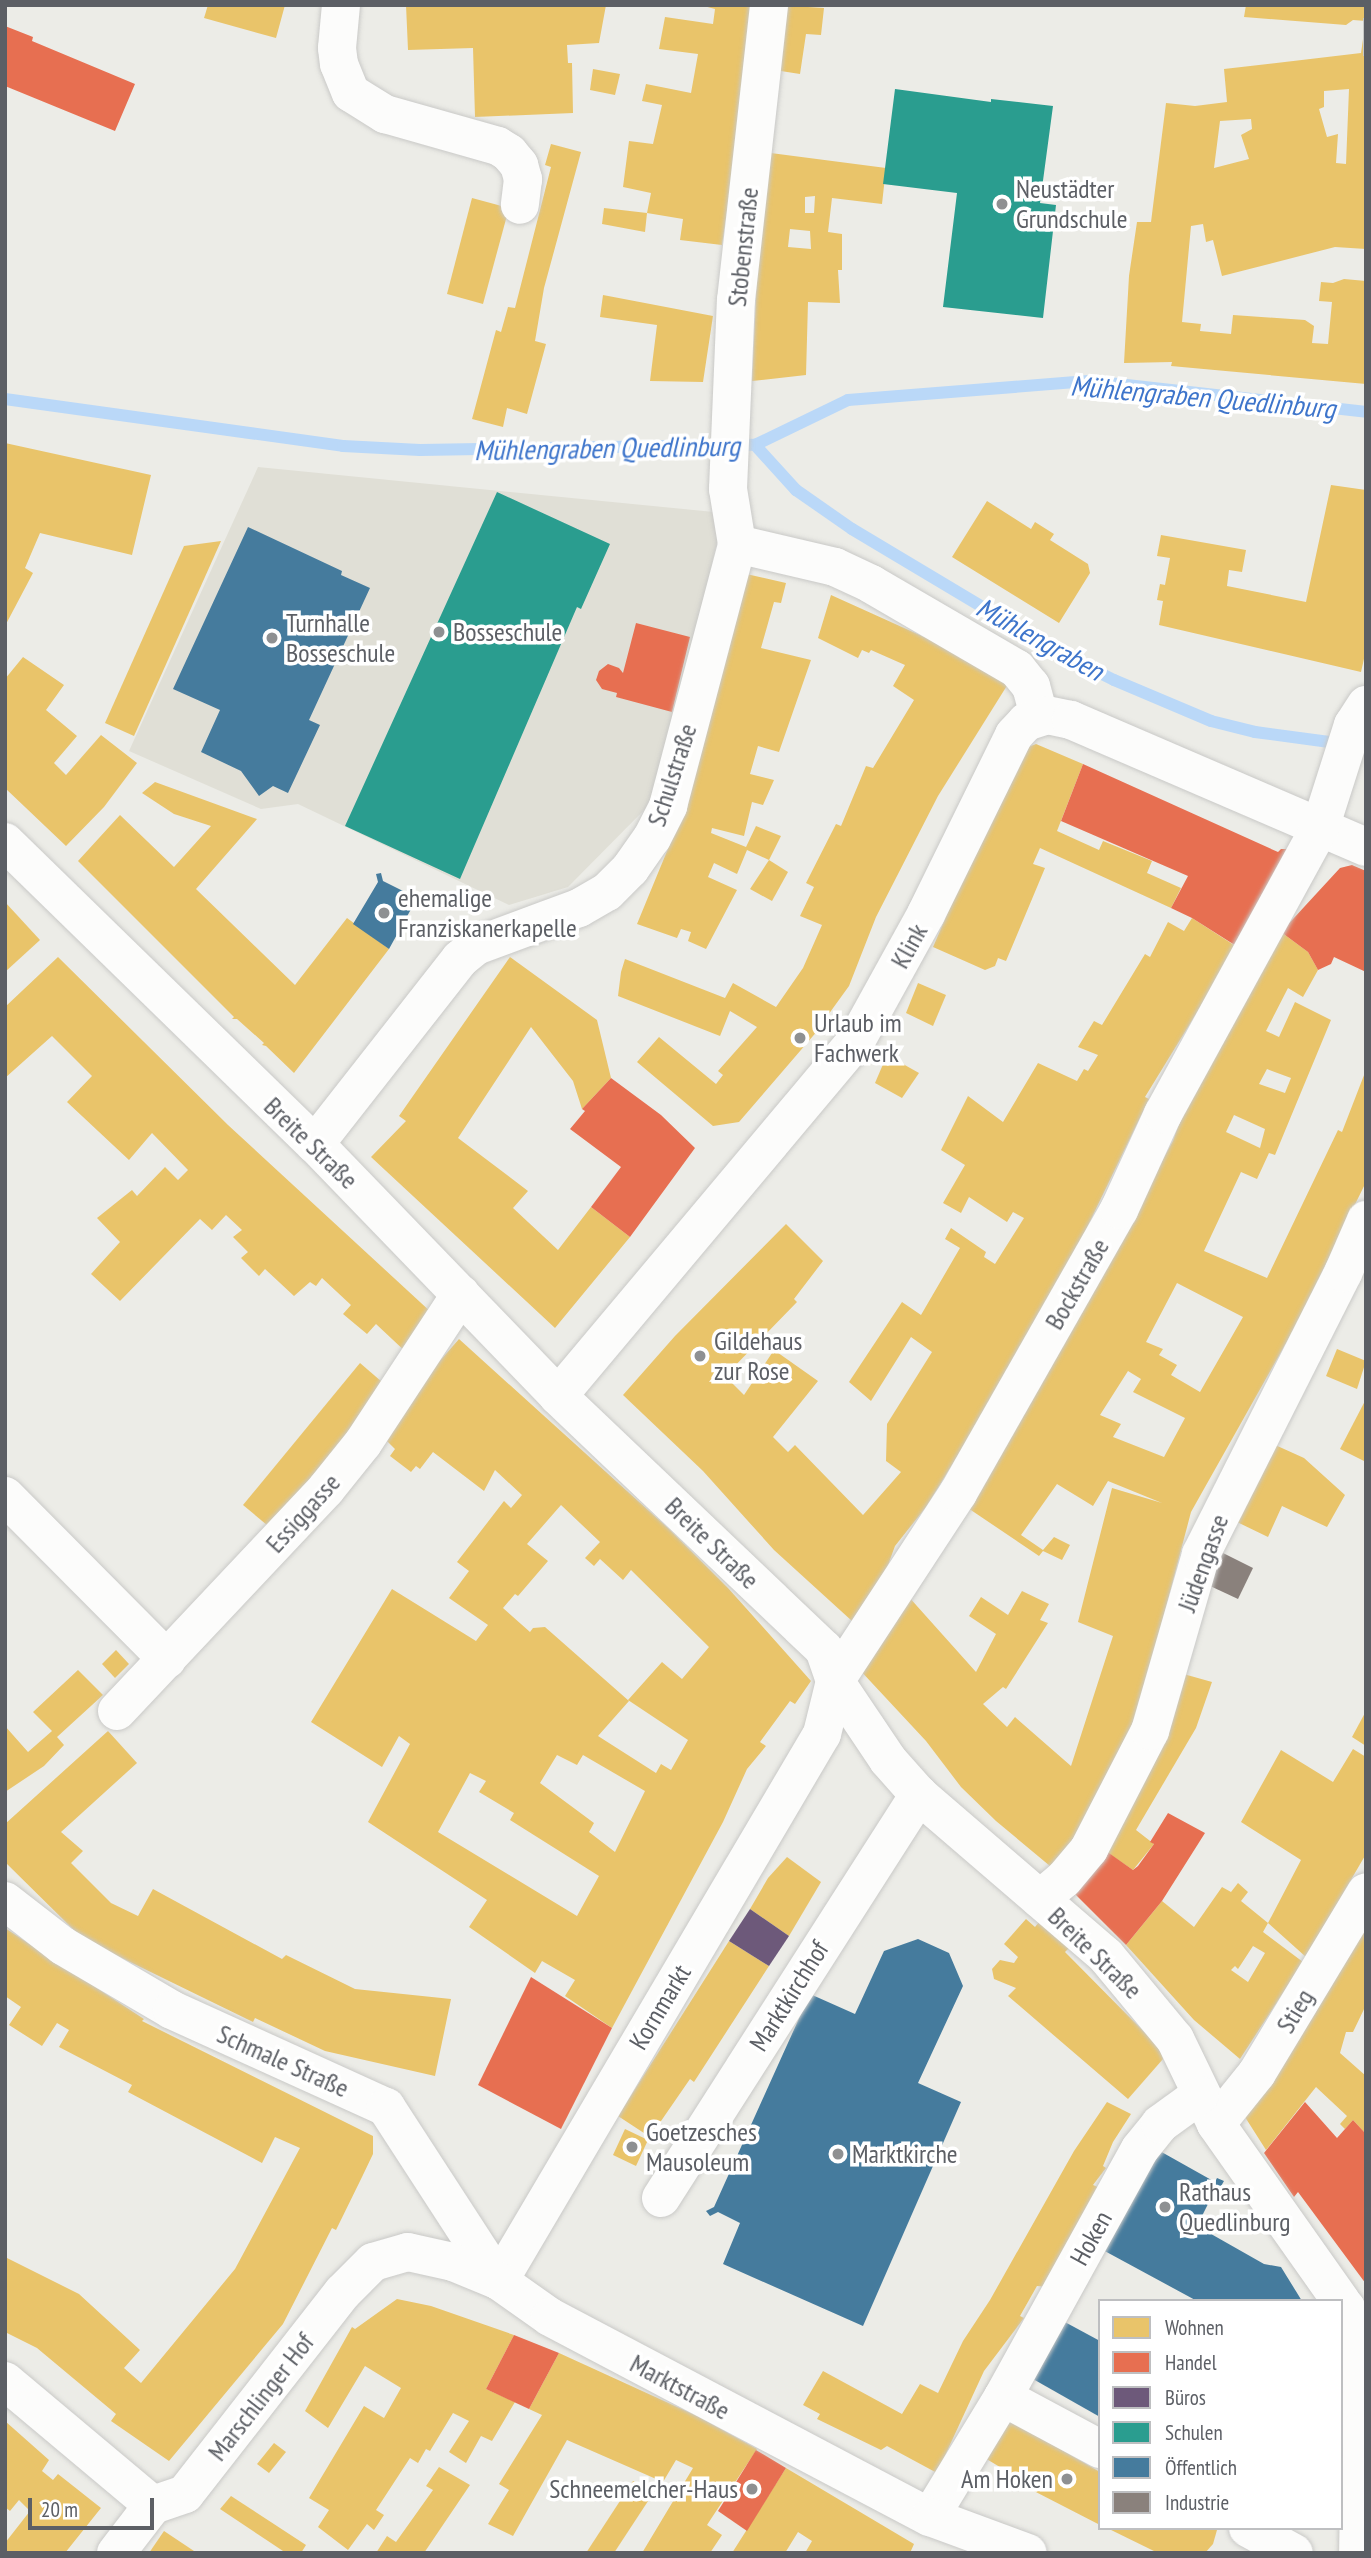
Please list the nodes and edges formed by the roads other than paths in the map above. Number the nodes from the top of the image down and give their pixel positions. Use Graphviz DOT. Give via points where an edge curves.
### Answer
graph roads {
  1 [pos="341,5"];
  2 [pos="769,5"];
  3 [pos="520,205"];
  4 [pos="728,489"];
  5 [pos="737,544"];
  6 [pos="1360,715"];
  7 [pos="1039,716"];
  8 [pos="1321,825"];
  9 [pos="5,842"];
  10 [pos="1366,846"];
  11 [pos="315,1144"];
  12 [pos="1366,1220"];
  13 [pos="461,1294"];
  14 [pos="558,1396"];
  15 [pos="5,1496"];
  16 [pos="167,1659"];
  17 [pos="835,1681"];
  18 [pos="117,1711"];
  19 [pos="822,1734"];
  20 [pos="919,1795"];
  21 [pos="1366,1892"];
  22 [pos="1040,1899"];
  23 [pos="5,1901"];
  24 [pos="1208,2109"];
  25 [pos="661,2199"];
  26 [pos="499,2281"];
  27 [pos="342,2292"];
  28 [pos="1340,2299"];
  29 [pos="1343,2304"];
  30 [pos="5,2381"];
  31 [pos="1003,2397"];
  32 [pos="1098,2448"];
  33 [pos="153,2505"];
  34 [pos="930,2517"];
  35 [pos="1252,2530"];
  36 [pos="116,2553"];
  37 [pos="1028,2553"];
  38 [pos="1294,2553"];
  39 [pos="1357,2553"];
  1 -- 3 [label="street" via="337,48 351,93 385,114 509,153 523,179"];
  2 -- 4 [label="street, Stobenstraße" via="736,300"];
  4 -- 5 [label="street, Schulstraße"];
  5 -- 7 [label="street" via="835,567 871,584 1017,669 1031,686"];
  5 -- 11 [label="street, Schulstraße" via="668,806 652,838 607,892 579,908 476,946 460,959"];
  6 -- 8 [label="street, Bockstraße"];
  7 -- 8 [label="street" via="1072,720"];
  7 -- 14 [label="street, Klink" via="1014,735 926,914 856,1041"];
  8 -- 10 [label="street"];
  8 -- 17 [label="street, Bockstraße" via="1163,1114 1086,1269 958,1493"];
  9 -- 11 [label="street, Breite Straße"];
  11 -- 13 [label="street, Breite Straße"];
  12 -- 22 [label="street, Jüdengasse" via="1201,1554 1150,1731 1089,1849"];
  13 -- 14 [label="street, Breite Straße"];
  13 -- 16 [label="street, Essiggasse" via="363,1443"];
  14 -- 17 [label="street, Breite Straße" via="824,1649"];
  15 -- 16 [label="street"];
  16 -- 18 [label="street, Essiggasse"];
  17 -- 19 [label="street, Bockstraße"];
  17 -- 20 [label="street, Breite Straße" via="888,1760"];
  19 -- 26 [label="street, Kornmarkt"];
  20 -- 22 [label="street, Breite Straße"];
  20 -- 25 [label="street, Marktkirchhof"];
  21 -- 24 [label="street, Stieg" via="1257,2073"];
  22 -- 24 [label="street, Breite Straße" via="1106,1956 1167,2027"];
  23 -- 26 [label="street, Schmale Straße" via="63,1946 172,2010 386,2107"];
  24 -- 28 [label="street, Breite Straße"];
  24 -- 31 [label="street, Hoken" via="1160,2124 1140,2149"];
  26 -- 27 [label="street, Marktstraße" via="453,2262 408,2252 373,2262"];
  26 -- 34 [label="street, Marktstraße" via="550,2318"];
  27 -- 33 [label="street, Marschlinger Hof" via="185,2494"];
  29 -- 39 [label="street, Breite Straße" via="1356,2365 1360,2432"];
  30 -- 33 [label="street"];
  31 -- 32 [label="street"];
  31 -- 34 [label="street, Hoken"];
  33 -- 36 [label="street"];
  34 -- 37 [label="street, Marktstraße"];
  35 -- 38 [label="street"];
}
